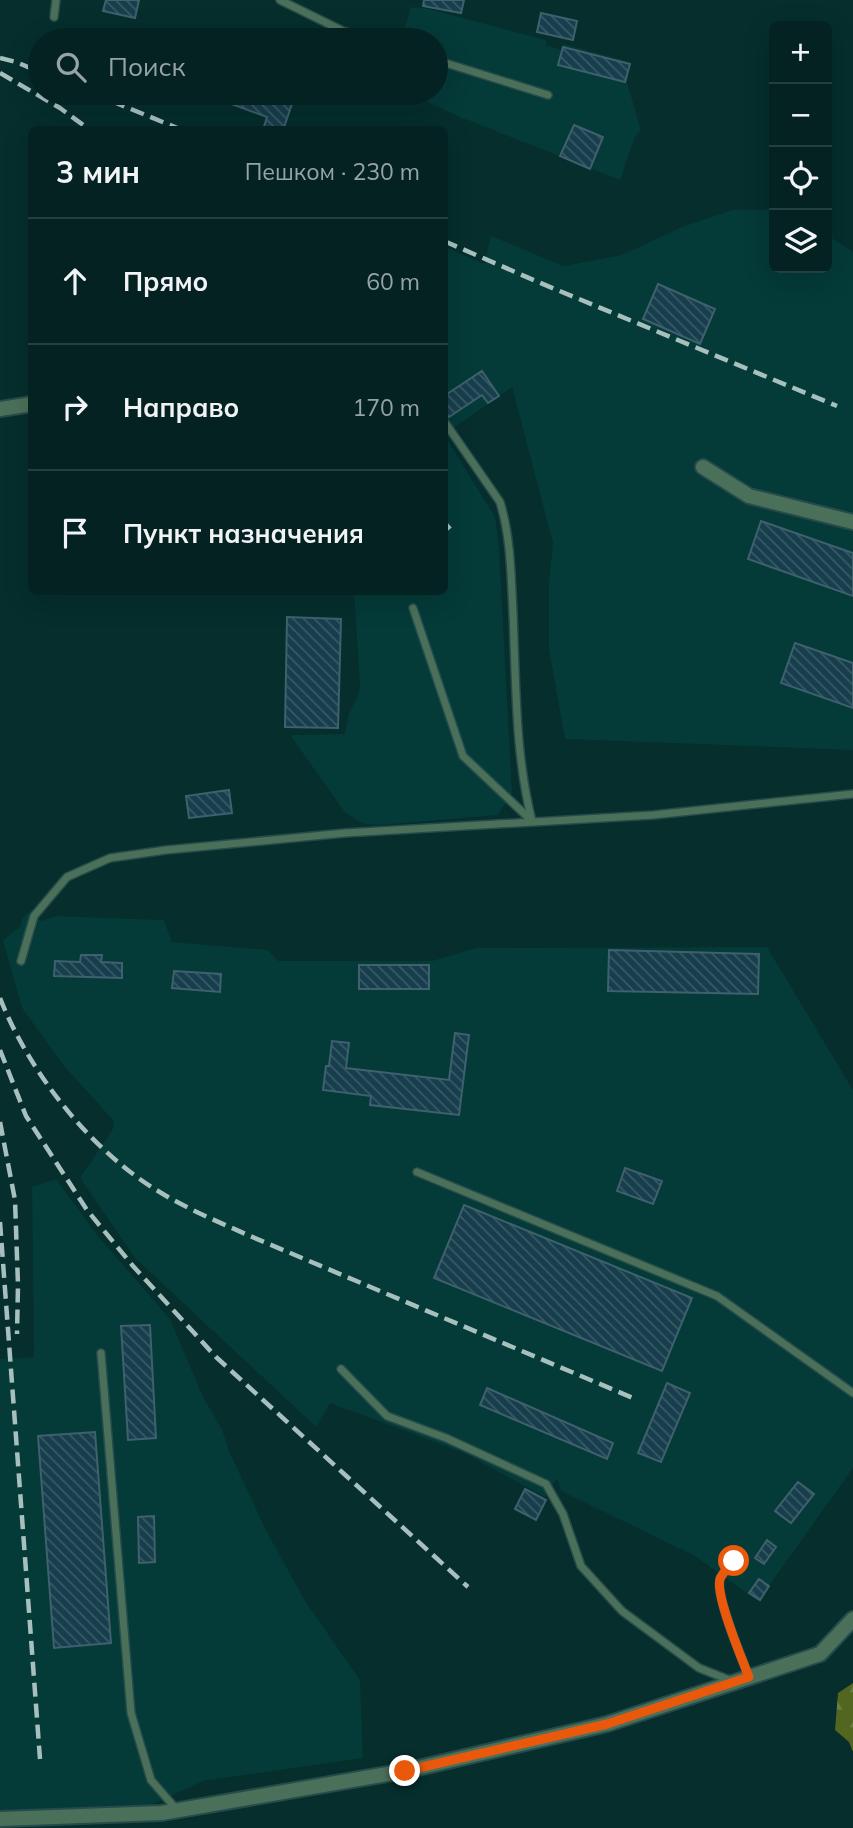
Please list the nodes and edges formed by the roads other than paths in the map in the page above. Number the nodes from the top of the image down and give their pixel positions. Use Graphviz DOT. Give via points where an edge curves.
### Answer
graph roads {
  1 [pos="56,0"];
  2 [pos="280,0"];
  3 [pos="54,18"];
  4 [pos="337,28"];
  5 [pos="448,64"];
  6 [pos="548,95"];
  7 [pos="28,405"];
  8 [pos="0,409"];
  9 [pos="448,427"];
  10 [pos="702,467"];
  11 [pos="853,522"];
  12 [pos="413,608"];
  13 [pos="853,794"];
  14 [pos="532,821"];
  15 [pos="21,961"];
  16 [pos="417,1172"];
  17 [pos="101,1353"];
  18 [pos="341,1369"];
  19 [pos="853,1393"];
  20 [pos="734,1561"];
  21 [pos="853,1619"];
  22 [pos="749,1677"];
  23 [pos="734,1682"];
  24 [pos="178,1810"];
  25 [pos="0,1819"];
  1 -- 3 [label="lane"];
  2 -- 4 [label="lane"];
  5 -- 6 [label="lane"];
  7 -- 8 [label="street"];
  9 -- 14 [label="lane" via="500,502 505,517 511,558 519,754"];
  10 -- 11 [label="street" via="749,496"];
  12 -- 14 [label="lane" via="463,756"];
  13 -- 14 [label="lane" via="653,815"];
  14 -- 15 [label="lane" via="345,833 110,858 67,877 34,916"];
  16 -- 19 [label="lane" via="717,1296"];
  17 -- 24 [label="lane" via="131,1713 151,1780"];
  18 -- 23 [label="lane" via="387,1416 547,1484 581,1566 622,1611 699,1668"];
  20 -- 22 [label="lane" via="720,1579 723,1607"];
  21 -- 22 [label="street" via="820,1654"];
  22 -- 23 [label="street"];
  23 -- 24 [label="street" via="607,1724 405,1771"];
  24 -- 25 [label="street"];
}
